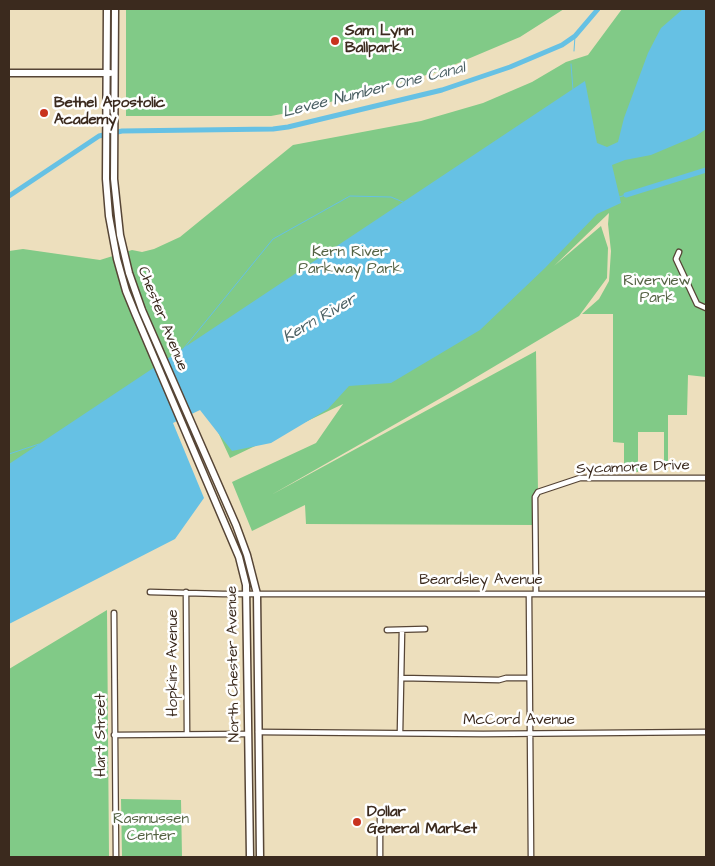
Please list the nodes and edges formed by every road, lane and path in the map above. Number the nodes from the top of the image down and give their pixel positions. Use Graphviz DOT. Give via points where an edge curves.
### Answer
graph roads {
  1 [pos="107,9"];
  2 [pos="115,9"];
  3 [pos="9,73"];
  4 [pos="106,73"];
  5 [pos="115,73"];
  6 [pos="678,252"];
  7 [pos="706,308"];
  8 [pos="182,423"];
  9 [pos="193,426"];
  10 [pos="706,478"];
  11 [pos="150,592"];
  12 [pos="186,592"];
  13 [pos="247,594"];
  14 [pos="256,594"];
  15 [pos="529,594"];
  16 [pos="536,594"];
  17 [pos="706,594"];
  18 [pos="114,613"];
  19 [pos="425,629"];
  20 [pos="387,630"];
  21 [pos="402,630"];
  22 [pos="401,678"];
  23 [pos="529,678"];
  24 [pos="247,710"];
  25 [pos="258,732"];
  26 [pos="706,732"];
  27 [pos="400,733"];
  28 [pos="530,733"];
  29 [pos="187,734"];
  30 [pos="247,734"];
  31 [pos="114,735"];
  32 [pos="258,749"];
  33 [pos="380,816"];
  34 [pos="116,857"];
  35 [pos="250,857"];
  36 [pos="260,857"];
  37 [pos="380,857"];
  38 [pos="531,857"];
  1 -- 4 [label="main road, Chester Avenue"];
  2 -- 5 [label="main road, Chester Avenue"];
  3 -- 4 [label="main road"];
  4 -- 5 [label="main road"];
  4 -- 8 [label="main road, Chester Avenue" via="106,179 112,236 126,291"];
  5 -- 9 [label="main road, Chester Avenue" via="114,179 120,235 134,288"];
  6 -- 7 [label="street" via="676,259 697,304"];
  8 -- 13 [label="main road, North Chester Avenue" via="239,557"];
  9 -- 14 [label="main road, North Chester Avenue" via="247,555"];
  10 -- 16 [label="street, Sycamore Drive" via="580,478 538,492 535,497"];
  11 -- 12 [label="street, Beardsley Avenue"];
  12 -- 13 [label="street, Beardsley Avenue"];
  12 -- 29 [label="street, Hopkins Avenue"];
  13 -- 14 [label="street, Beardsley Avenue"];
  13 -- 24 [label="main road, North Chester Avenue"];
  14 -- 15 [label="street, Beardsley Avenue"];
  14 -- 25 [label="main road, North Chester Avenue"];
  15 -- 16 [label="street, Beardsley Avenue"];
  15 -- 23 [label="street"];
  16 -- 17 [label="street, Beardsley Avenue"];
  18 -- 31 [label="street, Hart Street"];
  19 -- 21 [label="street"];
  20 -- 21 [label="street"];
  21 -- 22 [label="street"];
  22 -- 23 [label="street"];
  22 -- 27 [label="street"];
  23 -- 28 [label="street"];
  24 -- 25 [label="main road"];
  24 -- 30 [label="main road, North Chester Avenue"];
  25 -- 27 [label="street, McCord Avenue"];
  25 -- 32 [label="main road, North Chester Avenue"];
  26 -- 28 [label="street, McCord Avenue"];
  27 -- 28 [label="street, McCord Avenue"];
  28 -- 38 [label="street"];
  29 -- 30 [label="street"];
  29 -- 31 [label="street"];
  30 -- 32 [label="main road" via="252,736"];
  30 -- 35 [label="main road, North Chester Avenue"];
  31 -- 34 [label="street, Hart Street"];
  32 -- 36 [label="main road, North Chester Avenue"];
  33 -- 37 [label="street"];
}
